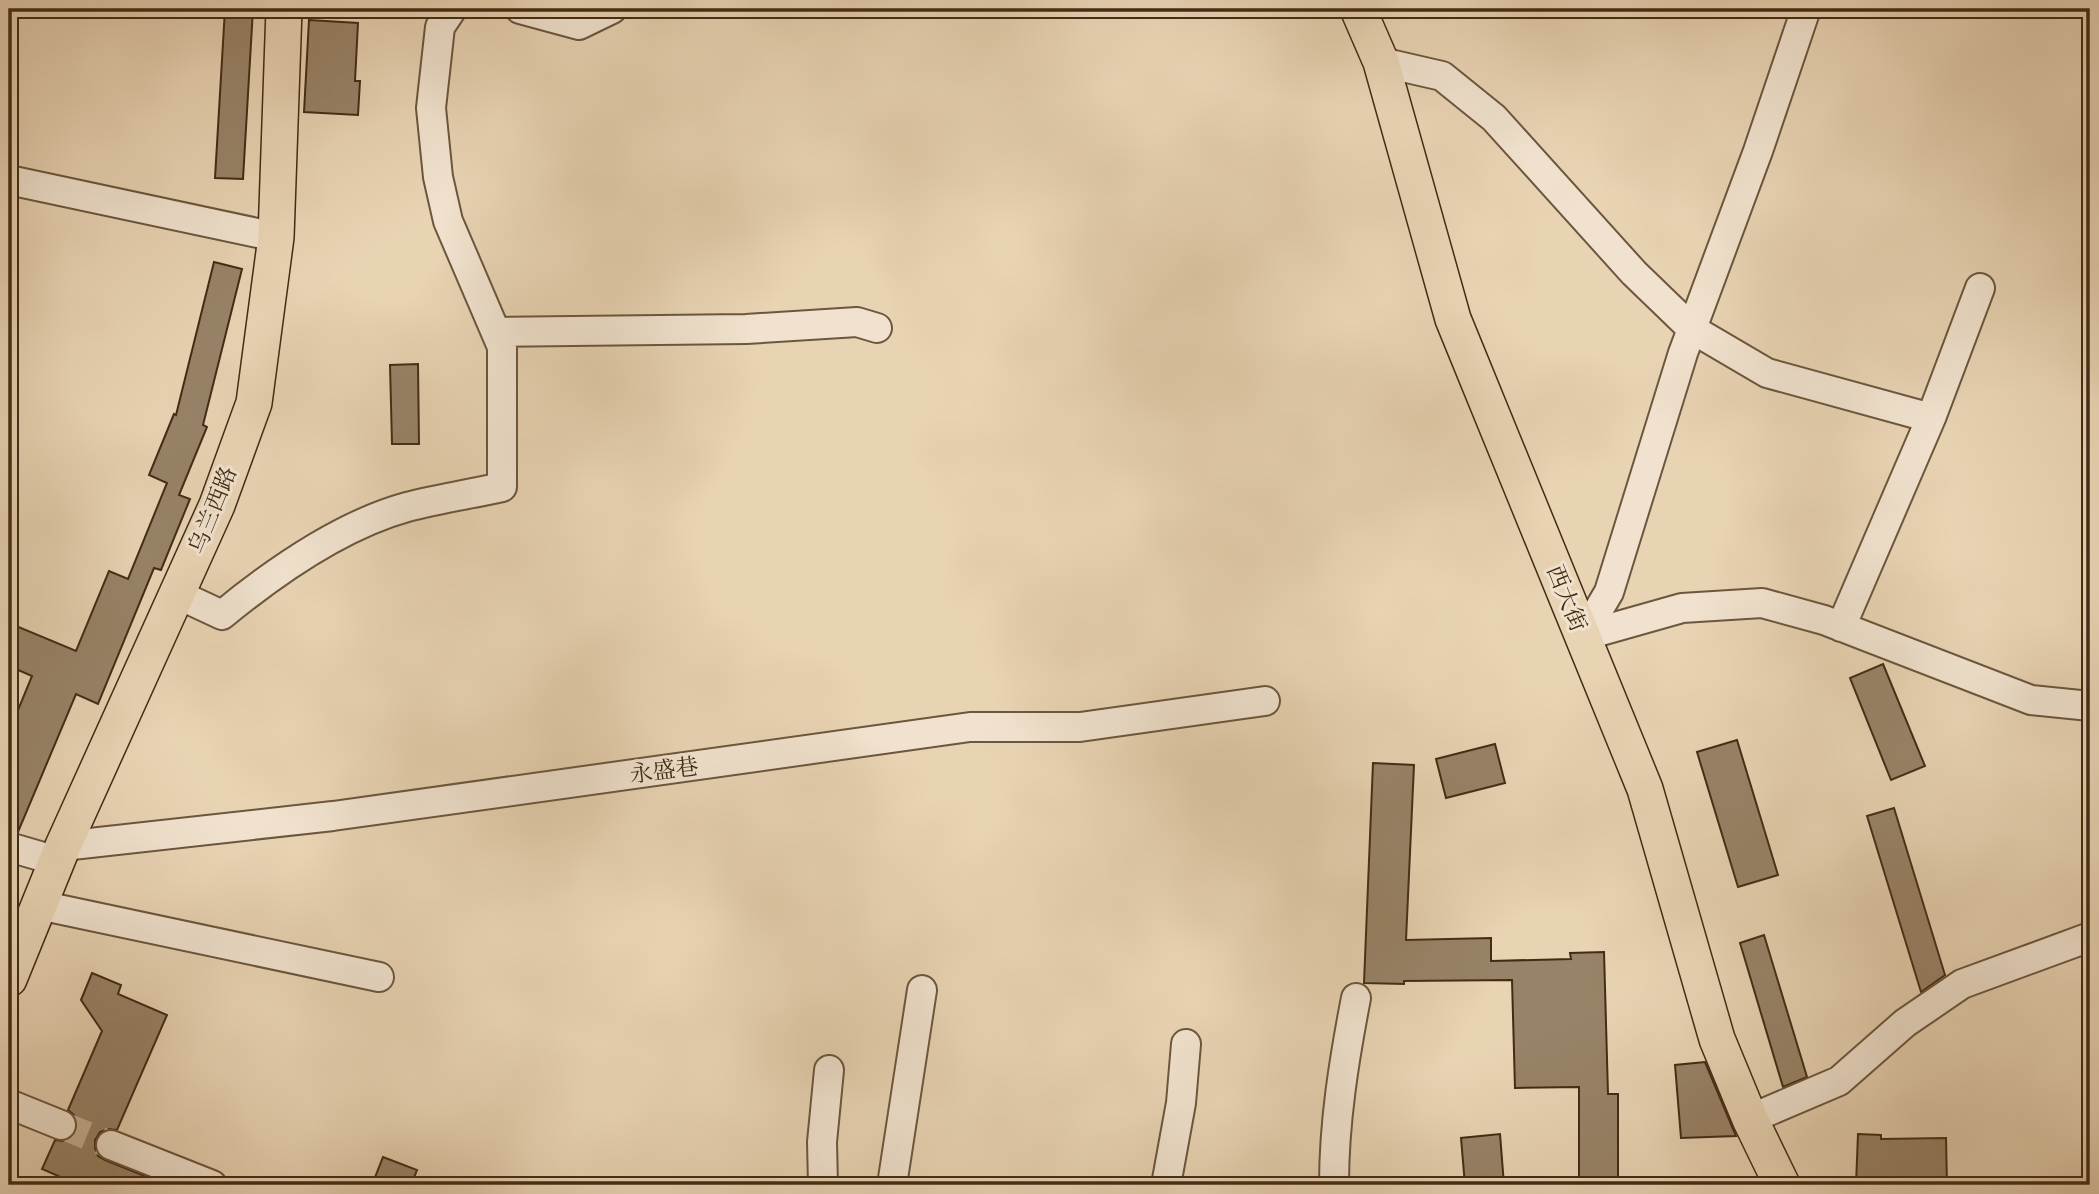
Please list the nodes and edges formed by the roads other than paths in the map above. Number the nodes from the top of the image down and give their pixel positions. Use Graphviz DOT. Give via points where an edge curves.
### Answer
graph roads {
  1 [pos="284,9"];
  2 [pos="452,9"];
  3 [pos="520,9"];
  4 [pos="612,9"];
  5 [pos="1358,9"];
  6 [pos="1806,9"];
  7 [pos="1381,62"];
  8 [pos="9,180"];
  9 [pos="276,237"];
  10 [pos="1980,288"];
  11 [pos="877,328"];
  12 [pos="1692,329"];
  13 [pos="497,332"];
  14 [pos="1931,418"];
  15 [pos="177,594"];
  16 [pos="1842,628"];
  17 [pos="1583,636"];
  18 [pos="1265,701"];
  19 [pos="2090,706"];
  20 [pos="9,847"];
  21 [pos="60,854"];
  22 [pos="39,905"];
  23 [pos="2090,937"];
  24 [pos="379,977"];
  25 [pos="9,979"];
  26 [pos="922,990"];
  27 [pos="1356,998"];
  28 [pos="1186,1044"];
  29 [pos="829,1070"];
  30 [pos="9,1104"];
  31 [pos="1750,1119"];
  32 [pos="61,1125"];
  33 [pos="111,1145"];
  34 [pos="212,1185"];
  35 [pos="823,1185"];
  36 [pos="891,1185"];
  37 [pos="1166,1185"];
  38 [pos="1334,1185"];
  39 [pos="1782,1185"];
  1 -- 9 [label="main road, 乌兰西路"];
  2 -- 13 [label="street" via="440,27 431,108 438,177 448,221"];
  3 -- 4 [label="street" via="579,25"];
  5 -- 7 [label="main road, 西大街"];
  6 -- 12 [label="street"];
  7 -- 12 [label="street" via="1442,76 1494,118"];
  7 -- 17 [label="main road, 西大街" via="1453,319"];
  8 -- 9 [label="street"];
  9 -- 15 [label="main road, 乌兰西路" via="254,403 217,505"];
  10 -- 14 [label="street"];
  11 -- 13 [label="street" via="857,321 746,329"];
  12 -- 14 [label="street" via="1767,373"];
  12 -- 17 [label="street" via="1609,592"];
  13 -- 15 [label="street" via="502,347 502,487 405,508 371,521 306,554 222,615"];
  14 -- 16 [label="street"];
  15 -- 21 [label="main road, 乌兰西路"];
  16 -- 17 [label="street" via="1762,603 1682,608"];
  16 -- 19 [label="street" via="2031,700"];
  17 -- 31 [label="main road, 西大街" via="1646,789 1717,1039"];
  18 -- 21 [label="street, 永盛巷" via="1080,727 970,727"];
  20 -- 21 [label="street, 永盛巷"];
  21 -- 22 [label="main road, 乌兰西路"];
  22 -- 24 [label="street"];
  22 -- 25 [label="main road, 乌兰西路"];
  23 -- 31 [label="street" via="1962,984 1906,1023 1839,1081"];
  26 -- 36 [label="street"];
  27 -- 38 [label="street" via="1342,1074"];
  28 -- 37 [label="street"];
  29 -- 35 [label="street"];
  30 -- 32 [label="street"];
  31 -- 39 [label="main road, 西大街"];
  33 -- 34 [label="street"];
}
